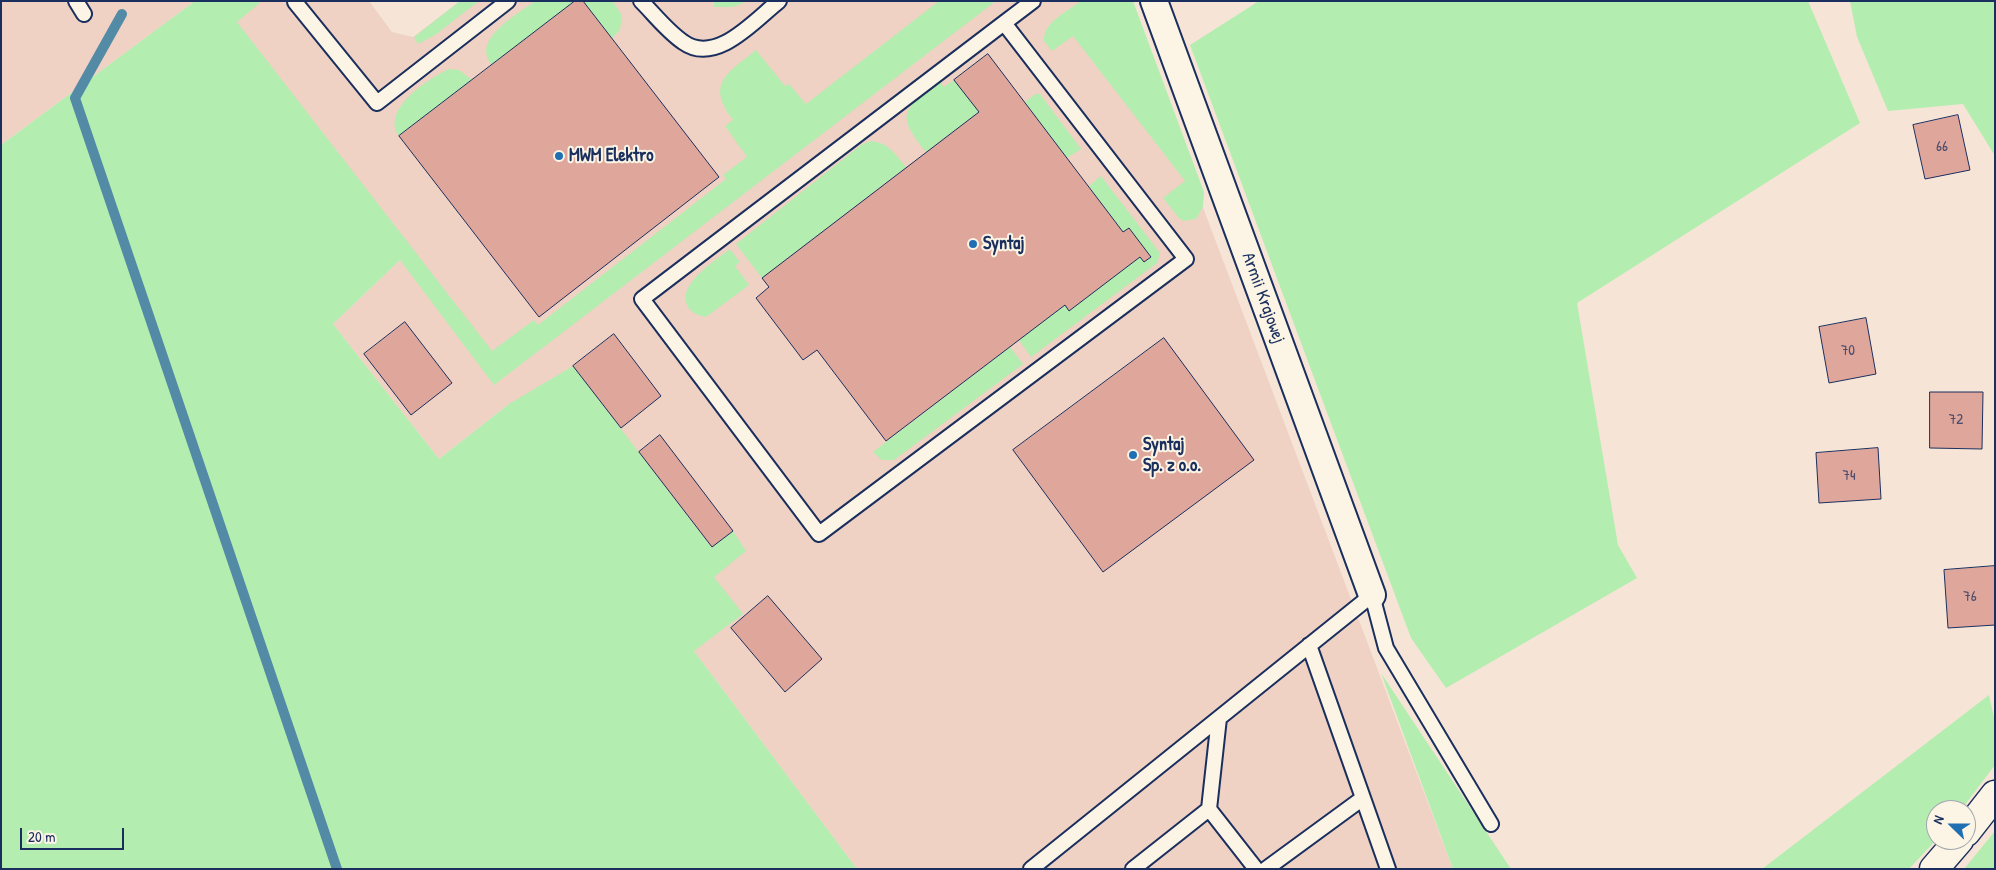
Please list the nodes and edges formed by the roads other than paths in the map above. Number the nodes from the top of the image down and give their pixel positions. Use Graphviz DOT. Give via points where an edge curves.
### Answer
graph roads {
  1 [pos="76,1"];
  2 [pos="508,1"];
  3 [pos="641,1"];
  4 [pos="779,1"];
  5 [pos="1033,1"];
  6 [pos="1154,1"];
  7 [pos="294,2"];
  8 [pos="84,14"];
  9 [pos="1004,23"];
  10 [pos="1372,595"];
  11 [pos="1309,645"];
  12 [pos="1219,718"];
  13 [pos="1995,795"];
  14 [pos="1363,798"];
  15 [pos="1209,809"];
  16 [pos="1976,819"];
  17 [pos="1491,824"];
  18 [pos="1950,850"];
  19 [pos="1031,869"];
  20 [pos="1133,869"];
  21 [pos="1256,869"];
  22 [pos="1266,869"];
  23 [pos="1388,869"];
  24 [pos="1934,869"];
  1 -- 8 [label="lane"];
  2 -- 7 [label="lane" via="377,103"];
  3 -- 4 [label="lane" via="684,43 698,48 713,48 728,42"];
  5 -- 9 [label="lane"];
  6 -- 10 [label="street, Armii Krajowej"];
  9 -- 9 [label="lane" via="642,299 819,534 1186,259"];
  10 -- 11 [label="lane"];
  10 -- 17 [label="lane" via="1386,648"];
  11 -- 12 [label="lane"];
  11 -- 14 [label="lane"];
  12 -- 15 [label="lane"];
  12 -- 19 [label="lane"];
  13 -- 16 [label="highway"];
  14 -- 22 [label="lane"];
  14 -- 23 [label="lane"];
  15 -- 20 [label="lane"];
  15 -- 21 [label="lane"];
  18 -- 24 [label="highway"];
}
